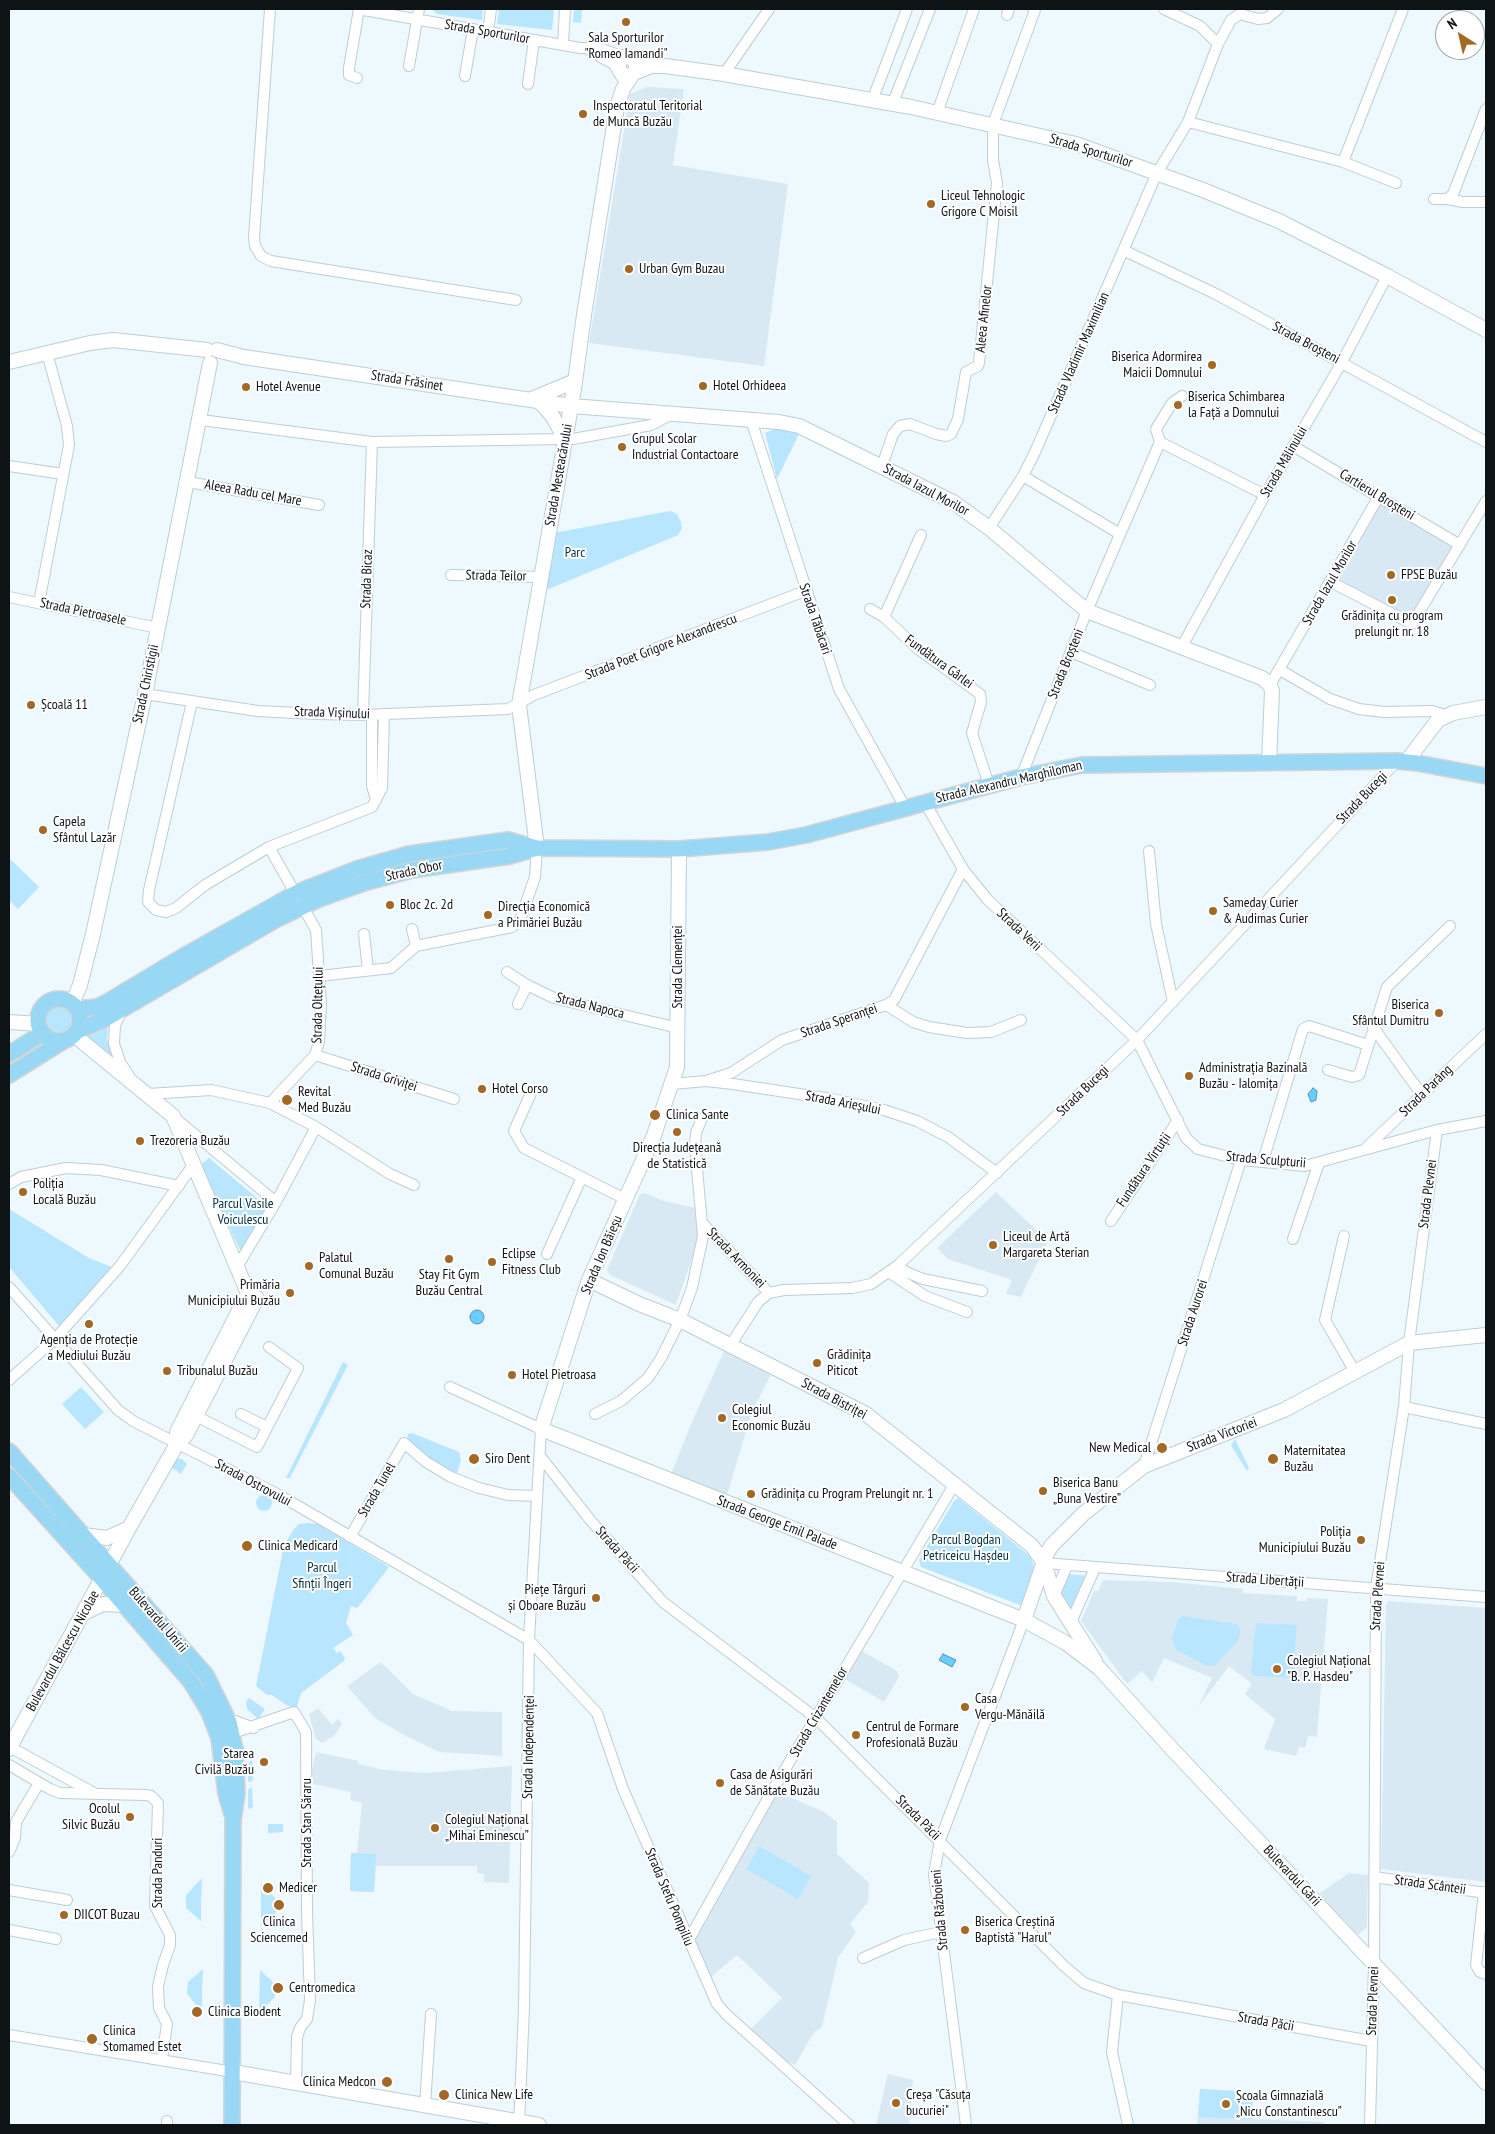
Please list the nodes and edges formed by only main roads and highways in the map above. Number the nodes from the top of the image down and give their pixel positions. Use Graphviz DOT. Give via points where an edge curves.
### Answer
graph roads {
  1 [pos="1486,776"];
  2 [pos="536,848"];
  3 [pos="300,899"];
  4 [pos="75,1007"];
  5 [pos="41,1029"];
  6 [pos="72,1035"];
  7 [pos="9,1054"];
  8 [pos="9,1075"];
  9 [pos="9,1451"];
  10 [pos="9,1476"];
  11 [pos="204,1704"];
  12 [pos="228,1726"];
  13 [pos="232,2125"];
  1 -- 2 [label="main road, Strada Alexandru Marghiloman" via="1402,762 1106,763 1020,777 787,839 679,849"];
  2 -- 3 [label="main road, Strada Obor" via="508,840 409,854 357,869"];
  3 -- 4 [label="main road, Strada Obor" via="189,953 110,1001 97,1007"];
  3 -- 6 [label="main road, Strada Obor" via="277,918 123,1009"];
  4 -- 5 [label="main road" via="61,999 50,1002 39,1014"];
  4 -- 6 [label="main road" via="80,1020"];
  5 -- 6 [label="main road" via="52,1040"];
  5 -- 7 [label="main road"];
  6 -- 8 [label="main road, Strada Obor"];
  9 -- 12 [label="main road, Bulevardul Unirii" via="206,1675"];
  10 -- 11 [label="main road, Bulevardul Unirii" via="191,1682"];
  11 -- 12 [label="main road"];
  11 -- 12 [label="main road, Bulevardul Unirii"];
  12 -- 13 [label="main road, Bulevardul Unirii" via="237,1768"];
}
